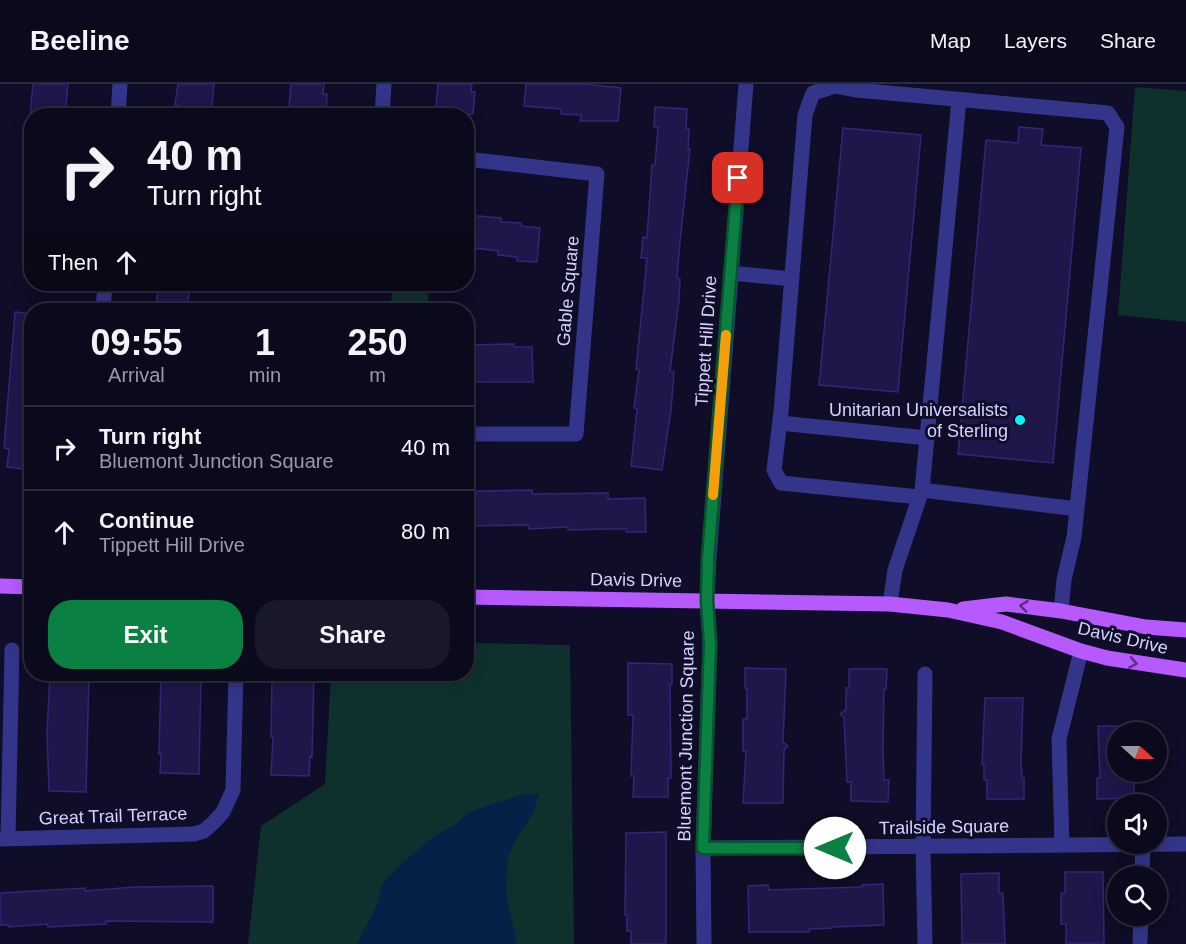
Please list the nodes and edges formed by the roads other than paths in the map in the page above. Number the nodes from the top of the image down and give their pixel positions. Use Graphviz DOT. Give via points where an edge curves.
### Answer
graph roads {
  1 [pos="120,84"];
  2 [pos="384,84"];
  3 [pos="746,84"];
  4 [pos="959,100"];
  5 [pos="118,108"];
  6 [pos="382,108"];
  7 [pos="474,160"];
  8 [pos="731,273"];
  9 [pos="792,279"];
  10 [pos="780,423"];
  11 [pos="474,434"];
  12 [pos="927,438"];
  13 [pos="920,494"];
  14 [pos="1077,509"];
  15 [pos="0,586"];
  16 [pos="24,587"];
  17 [pos="474,597"];
  18 [pos="707,601"];
  19 [pos="890,604"];
  20 [pos="948,610"];
  21 [pos="1061,611"];
  22 [pos="1186,630"];
  23 [pos="12,650"];
  24 [pos="1081,651"];
  25 [pos="1186,670"];
  26 [pos="925,674"];
  27 [pos="236,681"];
  28 [pos="4,839"];
  29 [pos="1107,843"];
  30 [pos="1062,844"];
  31 [pos="1167,844"];
  32 [pos="1186,844"];
  33 [pos="703,848"];
  34 [pos="923,848"];
  35 [pos="1141,926"];
  36 [pos="1140,940"];
  37 [pos="704,944"];
  38 [pos="925,944"];
  1 -- 5 [label="street"];
  2 -- 6 [label="street"];
  3 -- 8 [label="street, Tippett Hill Drive"];
  4 -- 9 [label="street" via="836,86 813,93 805,115"];
  4 -- 12 [label="street"];
  4 -- 14 [label="street" via="1108,113 1117,127"];
  7 -- 11 [label="street, Gable Square" via="597,174 576,434"];
  8 -- 9 [label="street"];
  8 -- 18 [label="street, Tippett Hill Drive"];
  9 -- 10 [label="street"];
  10 -- 12 [label="street"];
  10 -- 13 [label="street" via="774,470 781,483"];
  12 -- 13 [label="street"];
  13 -- 14 [label="street"];
  13 -- 19 [label="street" via="895,570"];
  14 -- 21 [label="street"];
  15 -- 16 [label="main road"];
  17 -- 18 [label="main road, Davis Drive"];
  18 -- 19 [label="main road, Davis Drive"];
  18 -- 33 [label="street, Bluemont Junction Square" via="710,643"];
  19 -- 20 [label="main road, Davis Drive"];
  21 -- 20 [label="main road, Davis Drive, one-way" via="1006,604"];
  20 -- 24 [label="main road, Davis Drive" via="1002,622"];
  21 -- 22 [label="main road, Davis Drive" via="1146,627"];
  23 -- 28 [label="street"];
  24 -- 25 [label="main road, Davis Drive, one-way"];
  24 -- 30 [label="street" via="1059,739"];
  26 -- 34 [label="street"];
  27 -- 28 [label="street, Great Trail Terrace" via="233,790 223,812 204,831"];
  29 -- 30 [label="street, Trailside Square"];
  30 -- 34 [label="street, Trailside Square"];
  31 -- 32 [label="street, Trailside Square"];
  33 -- 34 [label="street, Trailside Square"];
  33 -- 37 [label="street, Bluemont Junction Square"];
  34 -- 38 [label="street"];
  35 -- 36 [label="street"];
}
